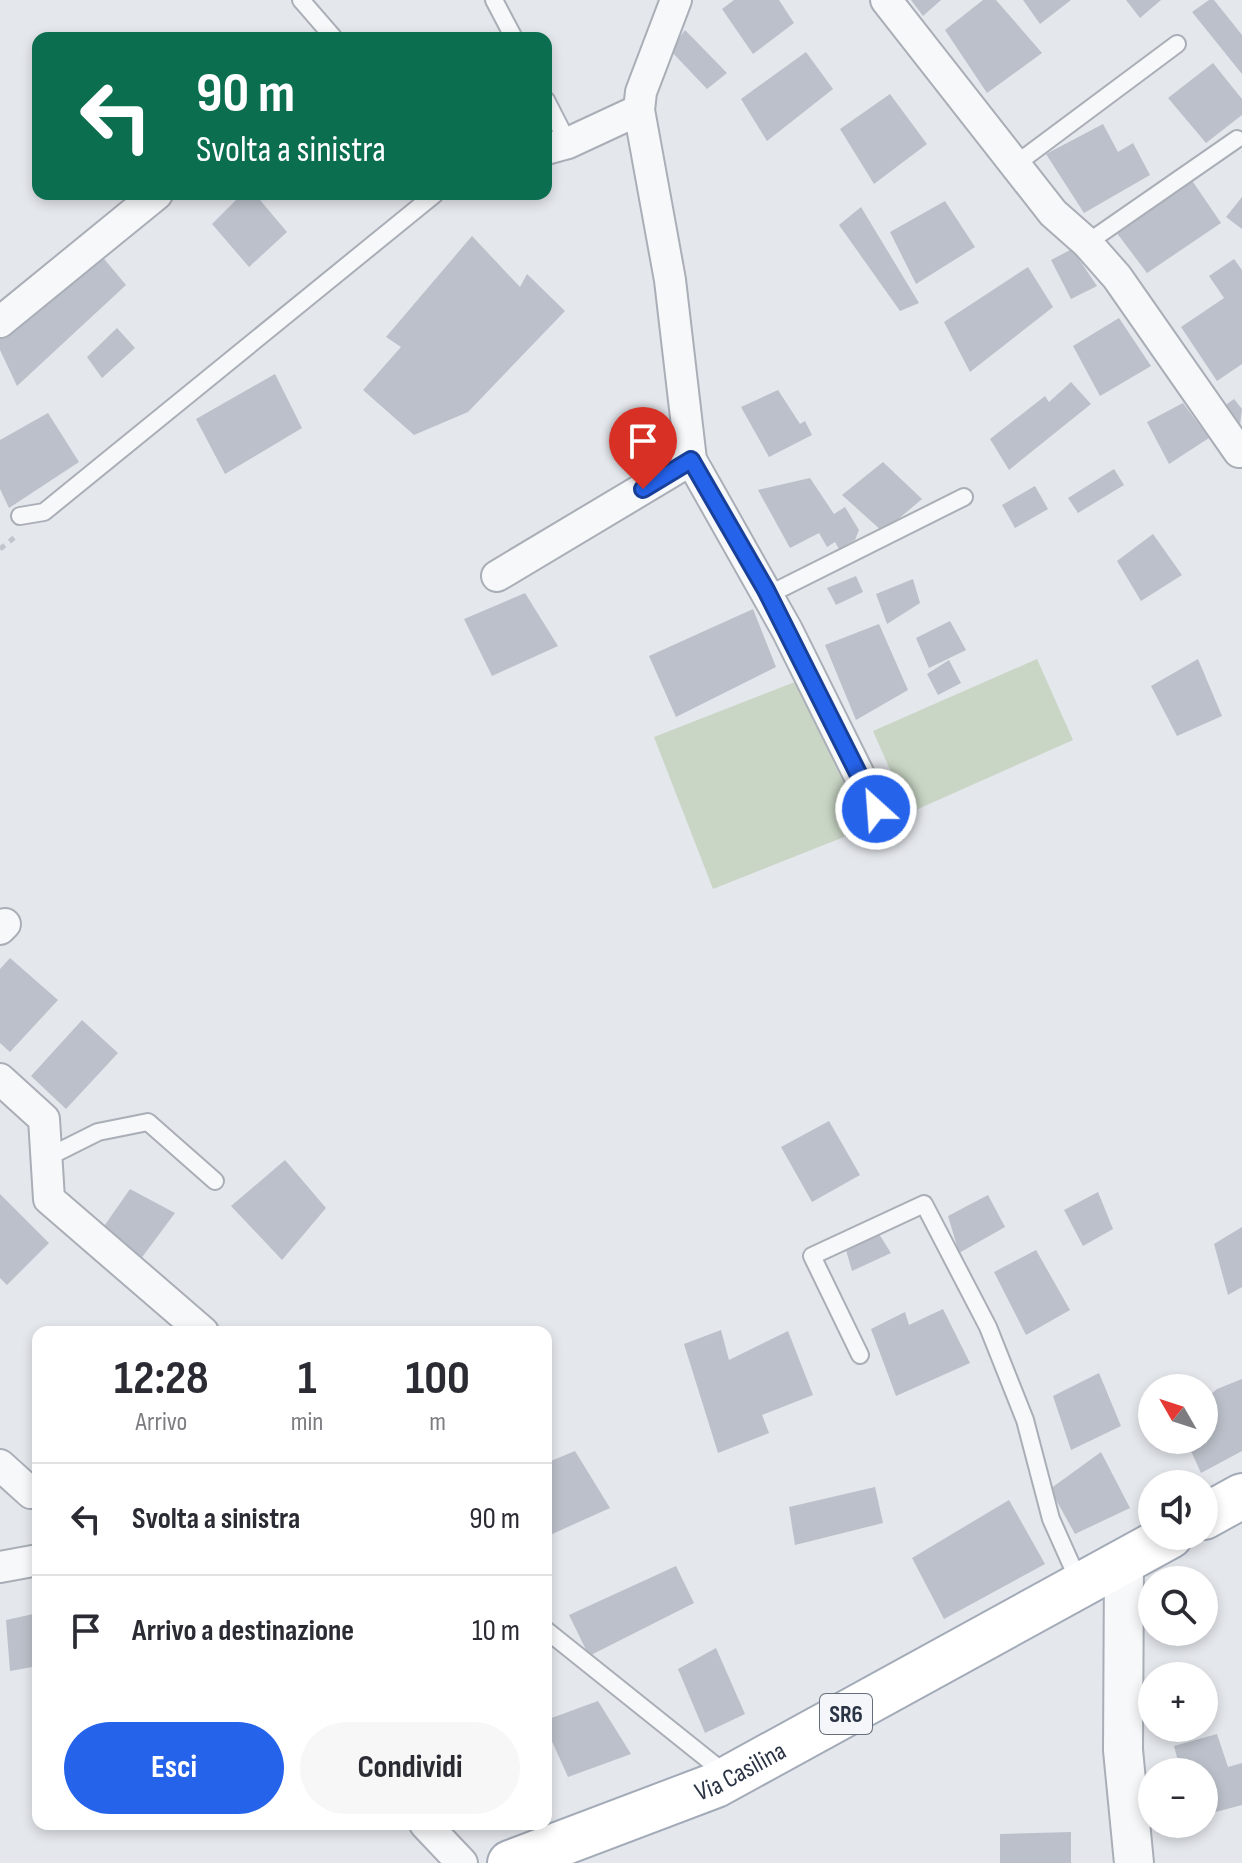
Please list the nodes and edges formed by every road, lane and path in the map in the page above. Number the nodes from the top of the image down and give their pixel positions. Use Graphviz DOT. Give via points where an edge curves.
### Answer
graph roads {
  1 [pos="301,0"];
  2 [pos="494,0"];
  3 [pos="676,0"];
  4 [pos="886,0"];
  5 [pos="329,32"];
  6 [pos="511,32"];
  7 [pos="1177,44"];
  8 [pos="639,110"];
  9 [pos="552,125"];
  10 [pos="1237,139"];
  11 [pos="557,146"];
  12 [pos="1016,164"];
  13 [pos="150,200"];
  14 [pos="428,200"];
  15 [pos="1087,243"];
  16 [pos="0,322"];
  17 [pos="1240,451"];
  18 [pos="691,460"];
  19 [pos="964,497"];
  20 [pos="20,516"];
  21 [pos="497,576"];
  22 [pos="768,595"];
  23 [pos="876,809"];
  24 [pos="0,1079"];
  25 [pos="46,1158"];
  26 [pos="215,1181"];
  27 [pos="196,1326"];
  28 [pos="860,1355"];
  29 [pos="0,1465"];
  30 [pos="31,1493"];
  31 [pos="1242,1496"];
  32 [pos="1218,1509"];
  33 [pos="1144,1550"];
  34 [pos="32,1561"];
  35 [pos="1124,1561"];
  36 [pos="0,1567"];
  37 [pos="1080,1585"];
  38 [pos="552,1635"];
  39 [pos="730,1777"];
  40 [pos="431,1830"];
  41 [pos="462,1863"];
  42 [pos="510,1863"];
  43 [pos="1134,1863"];
  1 -- 5 [label="lane"];
  2 -- 6 [label="lane"];
  3 -- 8 [label="street"];
  4 -- 12 [label="street"];
  7 -- 12 [label="lane"];
  8 -- 11 [label="street"];
  8 -- 18 [label="street" via="670,280"];
  9 -- 11 [label="lane"];
  10 -- 15 [label="lane"];
  12 -- 15 [label="street" via="1053,213"];
  13 -- 16 [label="street"];
  14 -- 20 [label="lane" via="44,512"];
  15 -- 17 [label="street" via="1117,277"];
  18 -- 21 [label="street"];
  18 -- 22 [label="street"];
  19 -- 22 [label="lane"];
  22 -- 23 [label="street"];
  24 -- 25 [label="street" via="44,1119"];
  25 -- 26 [label="lane" via="98,1132 148,1122"];
  25 -- 27 [label="street" via="49,1199"];
  28 -- 37 [label="lane" via="812,1256 924,1204 988,1327 1025,1420 1051,1519"];
  29 -- 30 [label="street"];
  31 -- 32 [label="main road"];
  33 -- 35 [label="main road, Via Casilina / SR6"];
  34 -- 36 [label="street"];
  35 -- 37 [label="main road, Via Casilina / SR6"];
  35 -- 43 [label="street" via="1123,1750"];
  37 -- 39 [label="main road, Via Casilina / SR6"];
  38 -- 39 [label="lane"];
  39 -- 42 [label="main road, Via Casilina / SR6"];
  40 -- 41 [label="street"];
}
